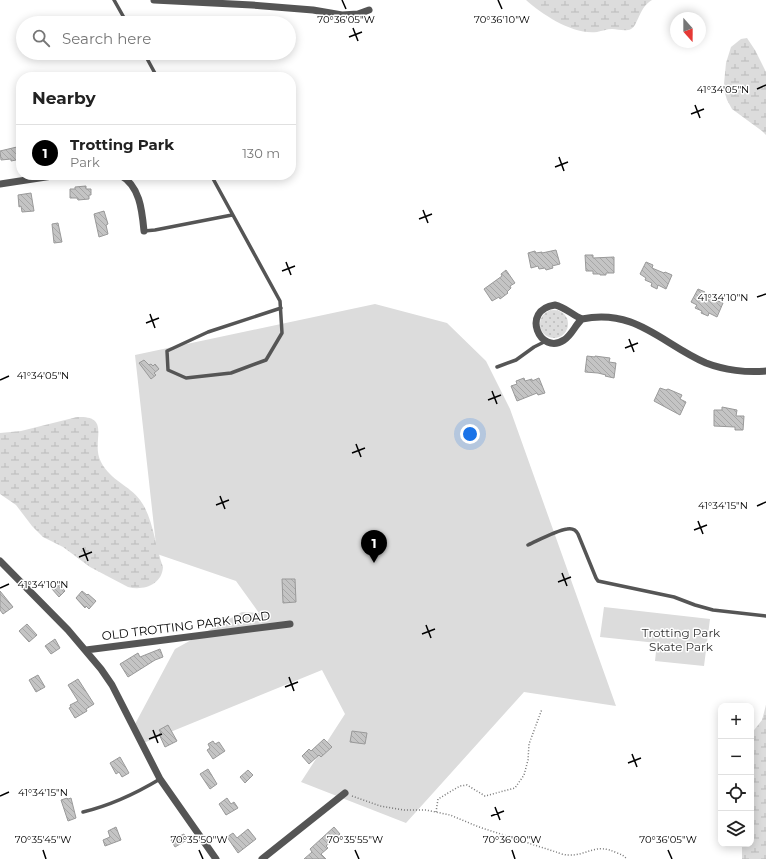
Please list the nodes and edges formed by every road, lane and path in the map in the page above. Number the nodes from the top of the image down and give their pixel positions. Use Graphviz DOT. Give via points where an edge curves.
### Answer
graph roads {
  1 [pos="114,0"];
  2 [pos="154,0"];
  3 [pos="252,2"];
  4 [pos="369,10"];
  5 [pos="123,16"];
  6 [pos="148,60"];
  7 [pos="154,72"];
  8 [pos="26,180"];
  9 [pos="125,180"];
  10 [pos="214,180"];
  11 [pos="0,184"];
  12 [pos="232,214"];
  13 [pos="144,231"];
  14 [pos="281,308"];
  15 [pos="582,319"];
  16 [pos="546,341"];
  17 [pos="497,367"];
  18 [pos="766,371"];
  19 [pos="528,545"];
  20 [pos="0,561"];
  21 [pos="766,616"];
  22 [pos="290,624"];
  23 [pos="86,650"];
  24 [pos="542,709"];
  25 [pos="160,779"];
  26 [pos="345,793"];
  27 [pos="83,812"];
  28 [pos="436,812"];
  29 [pos="216,859"];
  30 [pos="262,859"];
  31 [pos="627,859"];
  1 -- 5 [label="lane"];
  2 -- 3 [label="street"];
  3 -- 4 [label="street" via="342,15"];
  6 -- 7 [label="lane"];
  8 -- 11 [label="street"];
  9 -- 13 [label="street" via="134,188 140,200"];
  10 -- 12 [label="lane"];
  12 -- 13 [label="lane"];
  12 -- 14 [label="lane" via="280,301"];
  14 -- 14 [label="lane" via="208,332 167,351 168,370 186,378 231,373 266,360 282,333"];
  15 -- 16 [label="street" via="566,339 557,343"];
  15 -- 16 [label="street" via="560,306 545,308 538,315 536,325 539,335"];
  15 -- 18 [label="street" via="596,317 623,320 647,329 683,351 717,367 739,371"];
  16 -- 17 [label="lane" via="516,360"];
  19 -- 21 [label="lane" via="562,531 576,530 598,581 674,597 713,610"];
  20 -- 23 [label="street"];
  22 -- 23 [label="street, OLD TROTTING PARK ROAD"];
  23 -- 25 [label="street" via="112,685"];
  24 -- 28 [label="path" via="529,744 524,775 515,788 485,796 467,785 460,786 438,798"];
  25 -- 27 [label="lane" via="113,804"];
  25 -- 29 [label="street"];
  26 -- 28 [label="path" via="380,806"];
  26 -- 30 [label="street"];
  28 -- 31 [label="path" via="568,855 596,848 609,849"];
}
